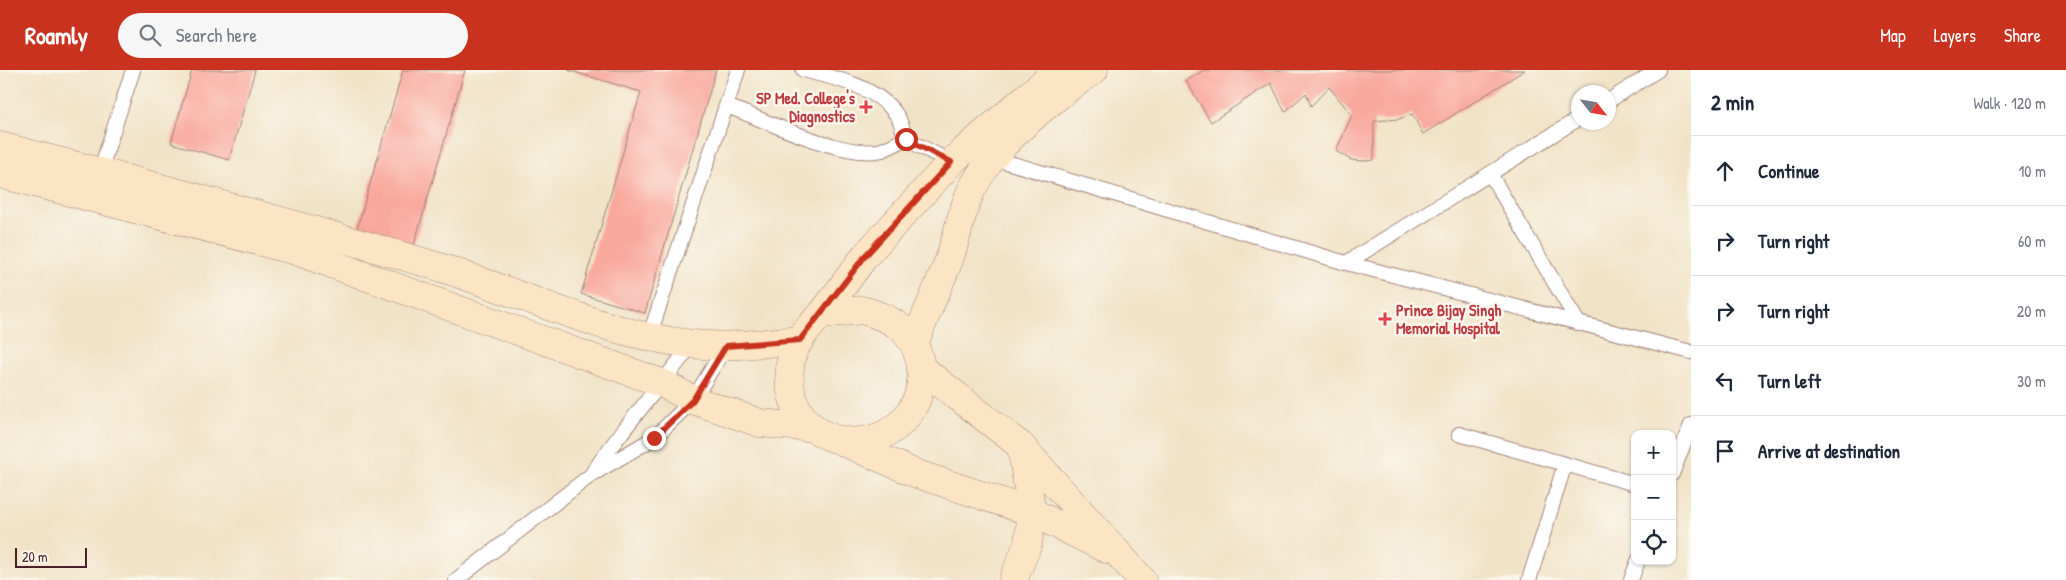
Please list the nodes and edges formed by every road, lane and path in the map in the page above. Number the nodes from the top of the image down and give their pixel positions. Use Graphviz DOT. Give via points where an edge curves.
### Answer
graph roads {
  1 [pos="133,70"];
  2 [pos="738,70"];
  3 [pos="803,70"];
  4 [pos="1058,70"];
  5 [pos="1094,70"];
  6 [pos="1658,70"];
  7 [pos="1616,96"];
  8 [pos="726,106"];
  9 [pos="1571,123"];
  10 [pos="906,139"];
  11 [pos="0,146"];
  12 [pos="960,154"];
  13 [pos="993,158"];
  14 [pos="100,171"];
  15 [pos="0,174"];
  16 [pos="1490,174"];
  17 [pos="1346,264"];
  18 [pos="822,314"];
  19 [pos="1579,324"];
  20 [pos="649,337"];
  21 [pos="800,340"];
  22 [pos="692,344"];
  23 [pos="726,346"];
  24 [pos="1691,352"];
  25 [pos="917,356"];
  26 [pos="662,383"];
  27 [pos="693,400"];
  28 [pos="1691,425"];
  29 [pos="814,428"];
  30 [pos="1459,434"];
  31 [pos="841,441"];
  32 [pos="1022,446"];
  33 [pos="1565,464"];
  34 [pos="1676,464"];
  35 [pos="591,475"];
  36 [pos="1631,483"];
  37 [pos="1032,512"];
  38 [pos="1121,557"];
  39 [pos="1637,565"];
  40 [pos="456,580"];
  41 [pos="1014,580"];
  42 [pos="1142,580"];
  43 [pos="1529,580"];
  44 [pos="1631,580"];
  1 -- 14 [label="lane"];
  2 -- 8 [label="lane"];
  3 -- 10 [label="lane" via="863,88 881,99 897,114"];
  4 -- 12 [label="street"];
  5 -- 13 [label="street" via="1022,127"];
  6 -- 7 [label="lane"];
  8 -- 10 [label="lane" via="805,136 855,150 881,150"];
  8 -- 20 [label="lane"];
  9 -- 16 [label="lane"];
  10 -- 12 [label="lane"];
  11 -- 14 [label="street"];
  12 -- 13 [label="street"];
  12 -- 18 [label="street" via="865,256"];
  13 -- 17 [label="lane"];
  13 -- 25 [label="street" via="971,191"];
  14 -- 20 [label="street" via="427,263"];
  15 -- 26 [label="street" via="296,251"];
  16 -- 17 [label="lane"];
  16 -- 19 [label="lane"];
  17 -- 19 [label="lane"];
  18 -- 21 [label="street"];
  18 -- 25 [label="street" via="862,310 883,315 900,327"];
  19 -- 24 [label="lane"];
  20 -- 22 [label="street"];
  21 -- 23 [label="street"];
  21 -- 29 [label="street" via="789,372 791,393 800,413"];
  22 -- 23 [label="street"];
  22 -- 26 [label="lane"];
  23 -- 27 [label="lane"];
  25 -- 31 [label="street" via="920,389 913,408 900,425 882,436 862,442"];
  25 -- 32 [label="street"];
  26 -- 27 [label="street"];
  26 -- 35 [label="lane"];
  27 -- 29 [label="street" via="760,423"];
  27 -- 35 [label="lane" via="654,438"];
  28 -- 34 [label="lane"];
  29 -- 31 [label="street"];
  30 -- 33 [label="lane"];
  31 -- 37 [label="street" via="918,474"];
  32 -- 37 [label="street"];
  32 -- 38 [label="street"];
  33 -- 36 [label="lane"];
  33 -- 43 [label="lane"];
  35 -- 40 [label="lane"];
  37 -- 38 [label="street"];
  37 -- 41 [label="street" via="1028,544"];
  38 -- 42 [label="street"];
  39 -- 44 [label="lane"];
}
